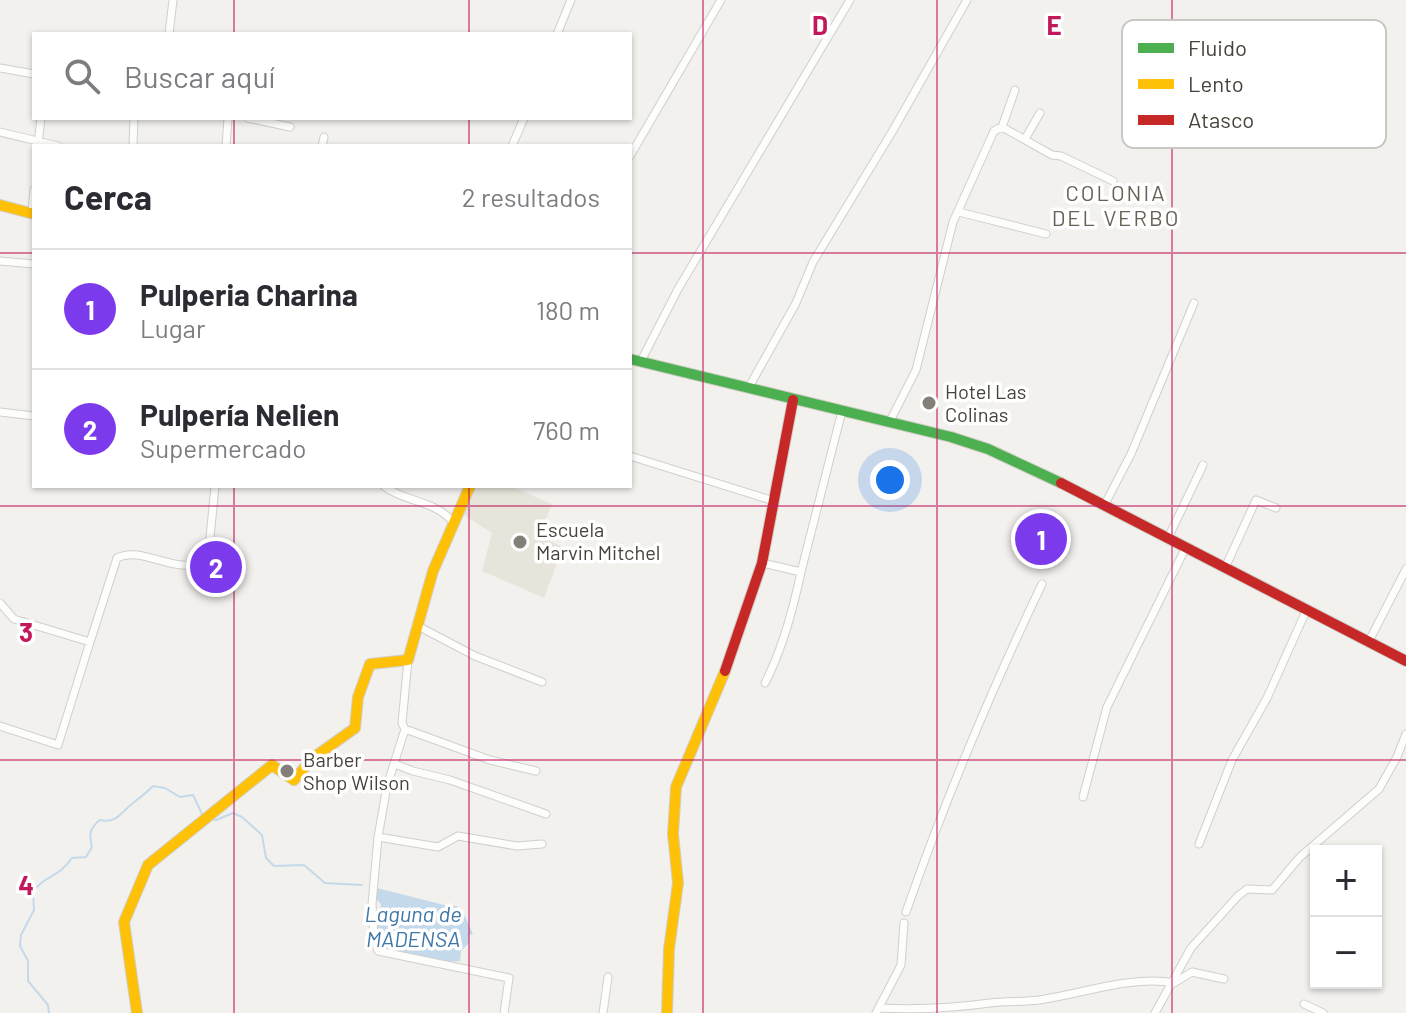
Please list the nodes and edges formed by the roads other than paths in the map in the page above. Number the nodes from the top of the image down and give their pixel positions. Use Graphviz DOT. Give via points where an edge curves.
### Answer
graph roads {
  1 [pos="173,0"];
  2 [pos="571,0"];
  3 [pos="721,0"];
  4 [pos="850,0"];
  5 [pos="967,0"];
  6 [pos="169,32"];
  7 [pos="558,32"];
  8 [pos="0,68"];
  9 [pos="32,74"];
  10 [pos="1015,90"];
  11 [pos="1040,113"];
  12 [pos="41,120"];
  13 [pos="134,120"];
  14 [pos="228,120"];
  15 [pos="257,120"];
  16 [pos="523,120"];
  17 [pos="290,127"];
  18 [pos="1002,127"];
  19 [pos="0,132"];
  20 [pos="1025,139"];
  21 [pos="38,144"];
  22 [pos="133,144"];
  23 [pos="226,144"];
  24 [pos="513,144"];
  25 [pos="632,153"];
  26 [pos="1113,181"];
  27 [pos="0,205"];
  28 [pos="959,212"];
  29 [pos="32,214"];
  30 [pos="1046,234"];
  31 [pos="0,261"];
  32 [pos="32,264"];
  33 [pos="1194,303"];
  34 [pos="635,360"];
  35 [pos="749,387"];
  36 [pos="793,400"];
  37 [pos="842,411"];
  38 [pos="0,412"];
  39 [pos="32,416"];
  40 [pos="889,423"];
  41 [pos="632,457"];
  42 [pos="1203,465"];
  43 [pos="215,488"];
  44 [pos="386,488"];
  45 [pos="469,488"];
  46 [pos="774,501"];
  47 [pos="1105,504"];
  48 [pos="1276,508"];
  49 [pos="452,521"];
  50 [pos="1168,538"];
  51 [pos="1186,547"];
  52 [pos="762,563"];
  53 [pos="1225,568"];
  54 [pos="1406,569"];
  55 [pos="801,572"];
  56 [pos="1042,584"];
  57 [pos="0,603"];
  58 [pos="1306,611"];
  59 [pos="416,625"];
  60 [pos="90,642"];
  61 [pos="1368,643"];
  62 [pos="408,660"];
  63 [pos="1406,661"];
  64 [pos="542,682"];
  65 [pos="765,683"];
  66 [pos="0,726"];
  67 [pos="405,729"];
  68 [pos="1406,734"];
  69 [pos="395,764"];
  70 [pos="536,771"];
  71 [pos="1083,797"];
  72 [pos="546,814"];
  73 [pos="378,837"];
  74 [pos="542,844"];
  75 [pos="1199,844"];
  76 [pos="906,912"];
  77 [pos="904,923"];
  78 [pos="608,977"];
  79 [pos="1224,979"];
  80 [pos="1174,983"];
  81 [pos="1304,1004"];
  82 [pos="878,1011"];
  83 [pos="137,1013"];
  84 [pos="504,1013"];
  85 [pos="603,1013"];
  86 [pos="667,1013"];
  87 [pos="1155,1013"];
  88 [pos="1323,1013"];
  1 -- 6 [label="street"];
  2 -- 7 [label="street"];
  3 -- 25 [label="street"];
  4 -- 34 [label="street"];
  5 -- 35 [label="street" via="813,262"];
  8 -- 9 [label="street"];
  10 -- 18 [label="street"];
  11 -- 20 [label="street"];
  12 -- 21 [label="street"];
  13 -- 22 [label="street"];
  14 -- 23 [label="street"];
  15 -- 17 [label="street"];
  16 -- 24 [label="street"];
  18 -- 20 [label="street"];
  18 -- 28 [label="street" via="994,131"];
  19 -- 21 [label="street"];
  20 -- 26 [label="street"];
  27 -- 29 [label="main road"];
  28 -- 30 [label="street"];
  28 -- 40 [label="street" via="916,370"];
  31 -- 32 [label="street"];
  33 -- 47 [label="street"];
  34 -- 35 [label="main road"];
  35 -- 36 [label="main road"];
  36 -- 37 [label="main road"];
  36 -- 46 [label="main road"];
  37 -- 40 [label="main road"];
  37 -- 55 [label="street"];
  38 -- 39 [label="street"];
  40 -- 47 [label="main road" via="988,449"];
  41 -- 46 [label="street"];
  42 -- 50 [label="street"];
  43 -- 60 [label="street" via="208,558 194,565 126,554 117,558"];
  44 -- 49 [label="street" via="441,511"];
  45 -- 49 [label="main road"];
  46 -- 52 [label="main road"];
  47 -- 50 [label="main road"];
  48 -- 53 [label="street" via="1256,500"];
  49 -- 59 [label="main road"];
  50 -- 51 [label="main road"];
  51 -- 53 [label="main road"];
  51 -- 71 [label="street" via="1107,707"];
  52 -- 55 [label="street"];
  52 -- 86 [label="main road" via="735,648 676,787 678,883"];
  53 -- 58 [label="main road"];
  54 -- 61 [label="street"];
  55 -- 65 [label="street"];
  56 -- 76 [label="street" via="942,811"];
  57 -- 60 [label="street" via="14,619"];
  58 -- 61 [label="main road"];
  58 -- 75 [label="street" via="1232,760"];
  59 -- 62 [label="main road"];
  59 -- 64 [label="street"];
  60 -- 66 [label="street" via="58,745"];
  61 -- 63 [label="main road"];
  62 -- 67 [label="street"];
  62 -- 83 [label="main road" via="370,664 358,697 355,728 313,758 294,780 272,765 148,865 124,922"];
  67 -- 69 [label="street"];
  67 -- 70 [label="street"];
  68 -- 80 [label="street" via="1379,789 1300,857 1272,890 1247,889 1238,896 1191,948"];
  69 -- 72 [label="street"];
  69 -- 73 [label="street"];
  73 -- 74 [label="street" via="438,847 458,836 517,846"];
  73 -- 84 [label="street" via="372,904 378,951 509,978"];
  77 -- 82 [label="street" via="901,965"];
  78 -- 85 [label="street"];
  79 -- 80 [label="street" via="1192,972"];
  80 -- 82 [label="street" via="1158,980 1041,1000 928,1011"];
  80 -- 87 [label="street"];
  81 -- 88 [label="street"];
}
